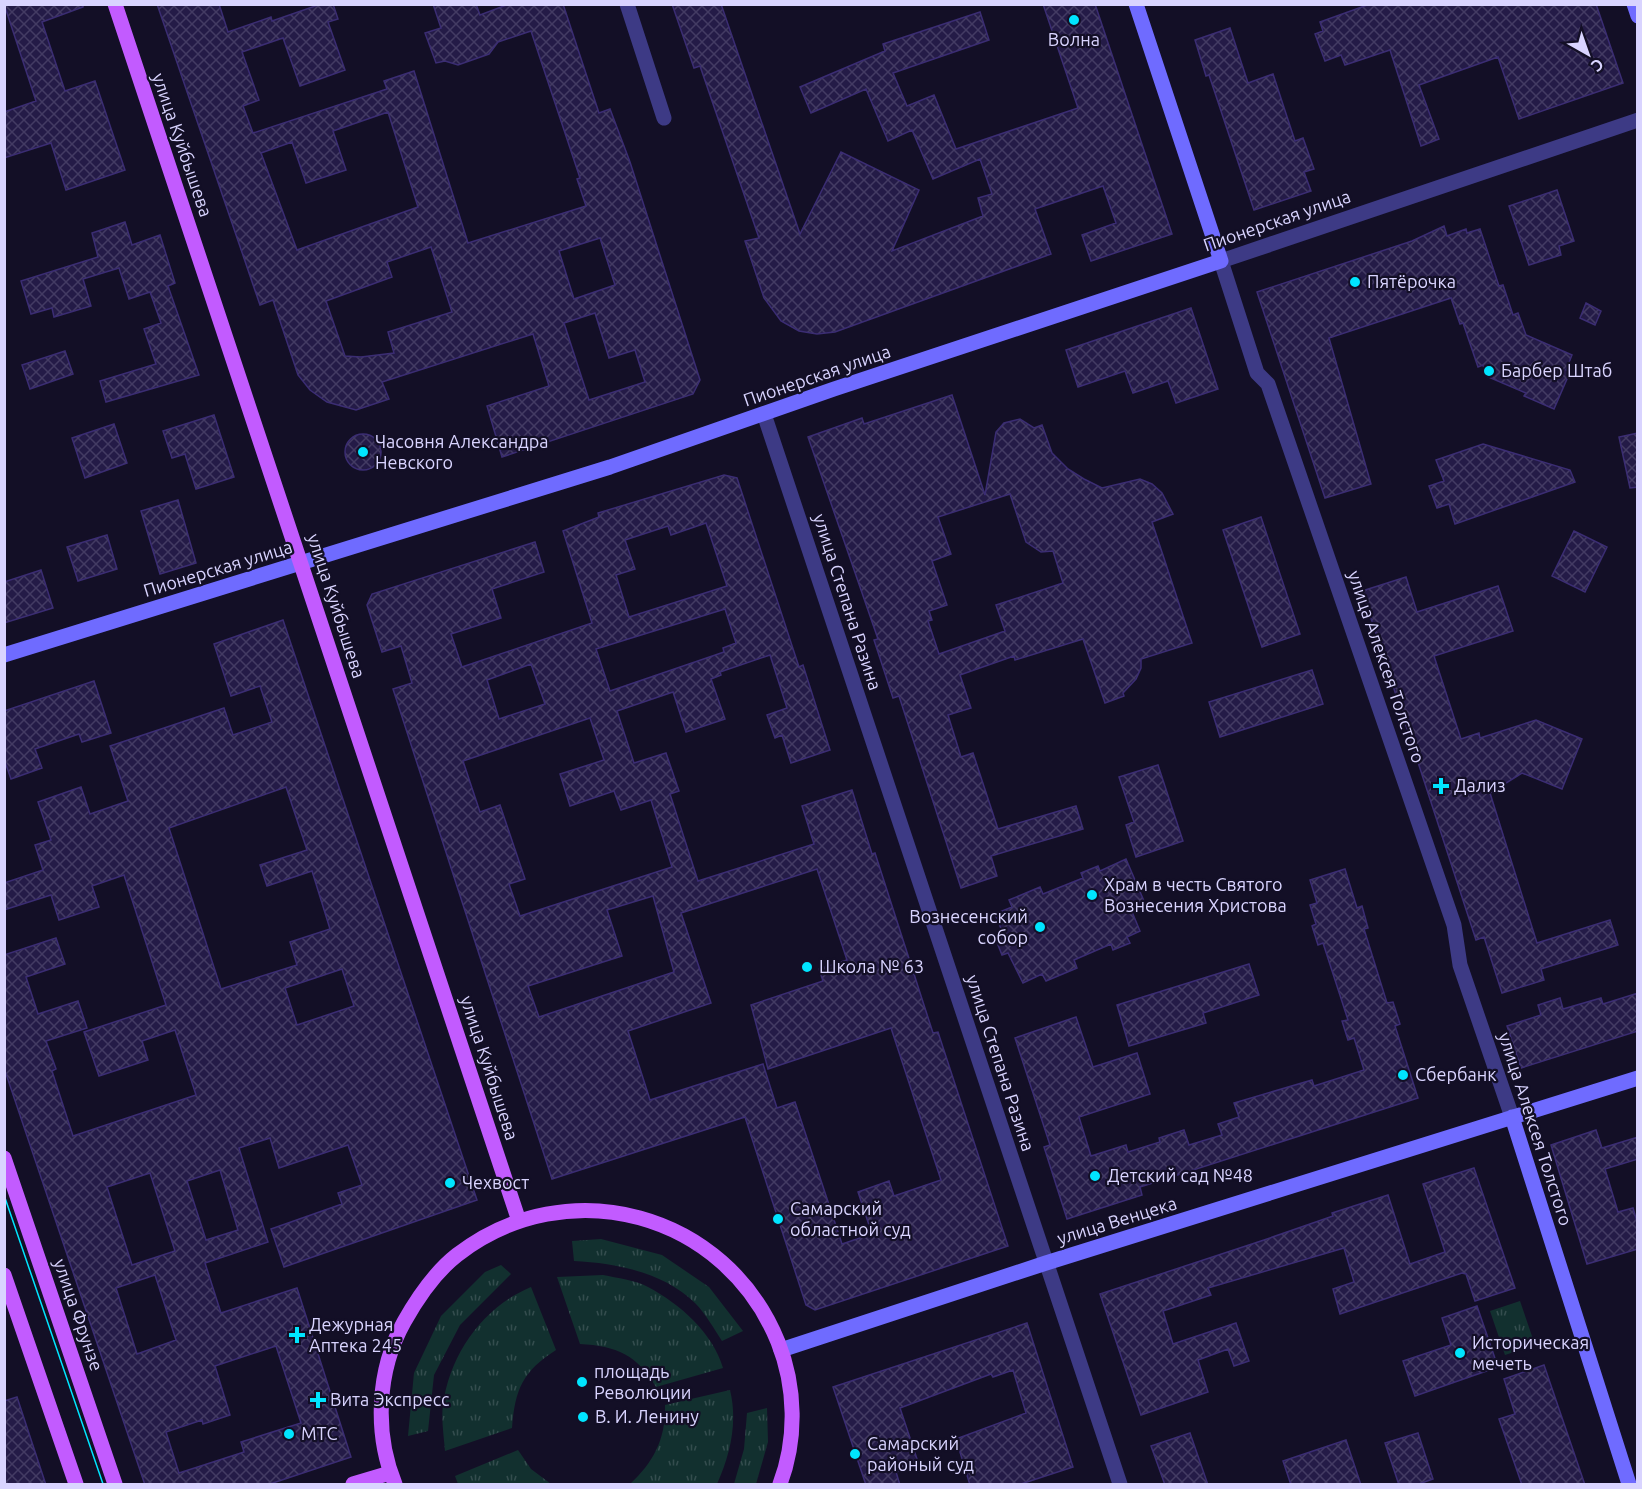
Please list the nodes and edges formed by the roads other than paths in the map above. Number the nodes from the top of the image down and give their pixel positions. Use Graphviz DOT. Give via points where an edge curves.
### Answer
graph roads {
  1 [pos="115,4"];
  2 [pos="627,4"];
  3 [pos="1136,4"];
  4 [pos="1634,4"];
  5 [pos="1638,16"];
  6 [pos="664,118"];
  7 [pos="1638,120"];
  8 [pos="1221,261"];
  9 [pos="764,414"];
  10 [pos="301,564"];
  11 [pos="4,655"];
  12 [pos="1638,1078"];
  13 [pos="1512,1117"];
  14 [pos="4,1158"];
  15 [pos="519,1221"];
  16 [pos="1046,1263"];
  17 [pos="4,1275"];
  18 [pos="781,1350"];
  19 [pos="392,1479"];
  20 [pos="76,1485"];
  21 [pos="116,1485"];
  22 [pos="353,1485"];
  23 [pos="780,1485"];
  24 [pos="1120,1485"];
  25 [pos="1629,1485"];
  1 -- 10 [label="main road, улица Куйбышева"];
  2 -- 6 [label="street"];
  3 -- 8 [label="main road, улица Алексея Толстого"];
  4 -- 5 [label="main road"];
  7 -- 8 [label="street, Пионерская улица"];
  8 -- 9 [label="main road, Пионерская улица"];
  8 -- 13 [label="street, улица Алексея Толстого" via="1257,373 1268,384 1280,418 1454,925 1460,965"];
  9 -- 10 [label="main road, Пионерская улица"];
  9 -- 16 [label="street, улица Степана Разина"];
  10 -- 11 [label="main road, Пионерская улица"];
  10 -- 15 [label="main road, улица Куйбышева"];
  12 -- 13 [label="main road, улица Венцека"];
  13 -- 16 [label="main road, улица Венцека"];
  13 -- 25 [label="main road, улица Алексея Толстого"];
  14 -- 21 [label="main road, улица Фрунзе"];
  15 -- 18 [label="main road" via="589,1210 627,1213 684,1235 730,1268 770,1322"];
  15 -- 19 [label="main road" via="490,1234 450,1261 417,1298 398,1332 389,1357 380,1410 382,1443"];
  16 -- 18 [label="main road, улица Венцека"];
  16 -- 24 [label="street, улица Степана Разина"];
  17 -- 20 [label="main road"];
  18 -- 23 [label="main road" via="792,1405 787,1461"];
  19 -- 22 [label="main road"];
}
